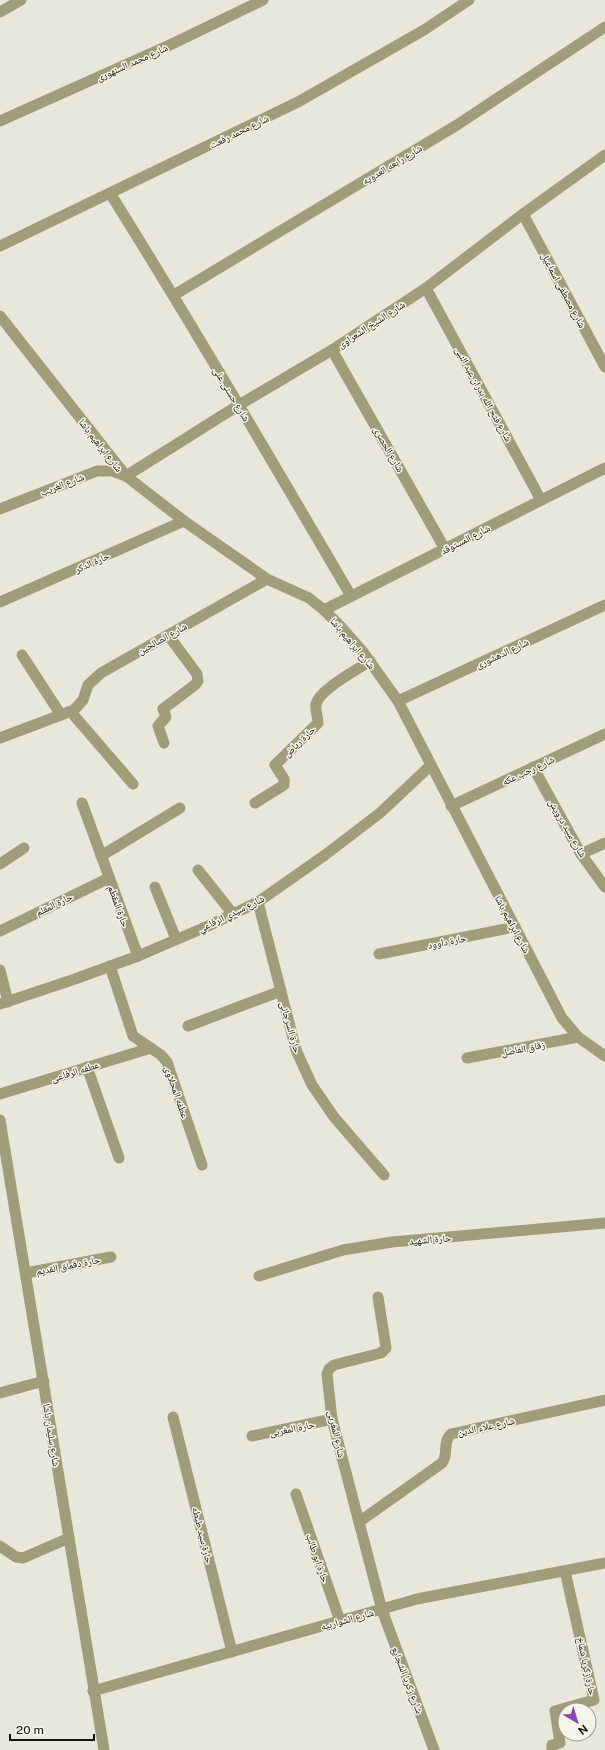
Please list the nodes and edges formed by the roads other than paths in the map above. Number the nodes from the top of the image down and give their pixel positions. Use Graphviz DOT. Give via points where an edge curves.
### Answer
graph roads {
  1 [pos="21,0"];
  2 [pos="263,0"];
  3 [pos="469,0"];
  4 [pos="0,12"];
  5 [pos="605,27"];
  6 [pos="0,121"];
  7 [pos="605,155"];
  8 [pos="110,193"];
  9 [pos="523,214"];
  10 [pos="0,246"];
  11 [pos="426,288"];
  12 [pos="174,295"];
  13 [pos="0,316"];
  14 [pos="4,330"];
  15 [pos="332,350"];
  16 [pos="605,367"];
  17 [pos="239,404"];
  18 [pos="605,468"];
  19 [pos="126,476"];
  20 [pos="542,500"];
  21 [pos="0,508"];
  22 [pos="184,521"];
  23 [pos="446,549"];
  24 [pos="267,579"];
  25 [pos="351,596"];
  26 [pos="0,602"];
  27 [pos="605,606"];
  28 [pos="324,610"];
  29 [pos="168,635"];
  30 [pos="22,655"];
  31 [pos="370,661"];
  32 [pos="398,701"];
  33 [pos="66,713"];
  34 [pos="605,734"];
  35 [pos="0,738"];
  36 [pos="164,743"];
  37 [pos="430,766"];
  38 [pos="533,767"];
  39 [pos="133,784"];
  40 [pos="82,803"];
  41 [pos="255,803"];
  42 [pos="451,806"];
  43 [pos="180,808"];
  44 [pos="605,844"];
  45 [pos="24,848"];
  46 [pos="581,854"];
  47 [pos="101,856"];
  48 [pos="0,864"];
  49 [pos="198,870"];
  50 [pos="109,878"];
  51 [pos="155,887"];
  52 [pos="605,887"];
  53 [pos="258,902"];
  54 [pos="233,914"];
  55 [pos="516,927"];
  56 [pos="0,930"];
  57 [pos="176,939"];
  58 [pos="379,954"];
  59 [pos="138,956"];
  60 [pos="110,966"];
  61 [pos="0,970"];
  62 [pos="281,991"];
  63 [pos="4,1003"];
  64 [pos="188,1026"];
  65 [pos="578,1037"];
  66 [pos="150,1048"];
  67 [pos="603,1051"];
  68 [pos="467,1058"];
  69 [pos="87,1067"];
  70 [pos="0,1094"];
  71 [pos="0,1120"];
  72 [pos="1,1134"];
  73 [pos="119,1158"];
  74 [pos="202,1166"];
  75 [pos="384,1175"];
  76 [pos="605,1223"];
  77 [pos="110,1257"];
  78 [pos="26,1273"];
  79 [pos="259,1276"];
  80 [pos="378,1297"];
  81 [pos="44,1381"];
  82 [pos="0,1393"];
  83 [pos="605,1400"];
  84 [pos="173,1417"];
  85 [pos="332,1419"];
  86 [pos="252,1436"];
  87 [pos="296,1494"];
  88 [pos="359,1522"];
  89 [pos="69,1538"];
  90 [pos="0,1546"];
  91 [pos="605,1563"];
  92 [pos="565,1571"];
  93 [pos="382,1610"];
  94 [pos="340,1621"];
  95 [pos="232,1652"];
  96 [pos="93,1691"];
  97 [pos="104,1750"];
  98 [pos="434,1750"];
  99 [pos="552,1750"];
  1 -- 4 [label="street"];
  2 -- 6 [label="street, شارع محمد السنهورى"];
  3 -- 8 [label="street, شارع محمد رفعت" via="424,30 298,102"];
  5 -- 12 [label="street, شارع رابعه العدويه" via="457,125"];
  7 -- 9 [label="street, شارع الشيخ الشعراوى"];
  8 -- 10 [label="street, شارع محمد رفعت"];
  8 -- 12 [label="street, شارع حسنى على"];
  9 -- 11 [label="street, شارع الشيخ الشعراوى"];
  9 -- 16 [label="street, شارع مصطفى اسماعيل"];
  11 -- 15 [label="street, شارع الشيخ الشعراوى"];
  11 -- 20 [label="street, شارع فتح الله بدران عبد النبى"];
  12 -- 17 [label="street, شارع حسنى على"];
  13 -- 14 [label="street, شارع ابراهيم باشا"];
  14 -- 19 [label="street, شارع ابراهيم باشا"];
  15 -- 17 [label="street, شارع الشيخ الشعراوى"];
  15 -- 23 [label="street, شارع الحصرى"];
  17 -- 19 [label="street, شارع الشيخ الشعراوى"];
  17 -- 25 [label="street, شارع حسنى على"];
  18 -- 20 [label="street, شارع المستوقد"];
  19 -- 21 [label="street, شارع الغريب" via="112,471 97,472"];
  19 -- 22 [label="street, شارع ابراهيم باشا"];
  20 -- 23 [label="street, شارع المستوقد"];
  22 -- 24 [label="street, شارع ابراهيم باشا"];
  22 -- 26 [label="street, حارة الدكر"];
  23 -- 25 [label="street, شارع المستوقد"];
  24 -- 28 [label="street, شارع ابراهيم باشا" via="309,598"];
  24 -- 29 [label="street, شارع الصالحين"];
  25 -- 28 [label="street, شارع المستوقد"];
  27 -- 32 [label="street, شارع الدهشورى"];
  28 -- 31 [label="street, شارع ابراهيم باشا"];
  29 -- 33 [label="street, شارع الصالحين" via="97,676 88,685 79,706"];
  29 -- 36 [label="street" via="198,678 196,684 163,709 166,717 158,726"];
  30 -- 33 [label="street"];
  31 -- 32 [label="street, شارع ابراهيم باشا"];
  31 -- 41 [label="street, حارة رياض" via="326,690 319,698 316,705 318,723 275,765 284,779 284,785"];
  32 -- 37 [label="street, شارع ابراهيم باشا"];
  33 -- 35 [label="street, شارع الصالحين"];
  33 -- 39 [label="street"];
  34 -- 38 [label="street, شارع رجب عكه"];
  37 -- 42 [label="street, شارع ابراهيم باشا"];
  37 -- 53 [label="street, شارع سيدي الرفاعي" via="380,813"];
  38 -- 42 [label="street, شارع رجب عكه"];
  38 -- 46 [label="street, شارع سيد درويش"];
  40 -- 47 [label="street, حارة المقطم"];
  42 -- 55 [label="street, شارع ابراهيم باشا"];
  43 -- 47 [label="street"];
  44 -- 46 [label="street"];
  45 -- 48 [label="street"];
  46 -- 52 [label="street, شارع سيد درويش"];
  47 -- 50 [label="street, حارة المقطم"];
  49 -- 54 [label="street"];
  50 -- 56 [label="street, حارة المقلم"];
  50 -- 59 [label="street, حارة المقطم"];
  51 -- 57 [label="street"];
  53 -- 54 [label="street, شارع سيدي الرفاعي"];
  53 -- 62 [label="street, حارة السرجانى"];
  54 -- 57 [label="street, شارع سيدي الرفاعي"];
  55 -- 58 [label="street, حارة داوود"];
  55 -- 65 [label="street, شارع ابراهيم باشا" via="562,1018"];
  57 -- 59 [label="street, شارع سيدي الرفاعي"];
  59 -- 60 [label="street, شارع سيدي الرفاعي"];
  60 -- 63 [label="street, شارع سيدي الرفاعي"];
  60 -- 66 [label="street, عطفه المحلاوى" via="133,1036"];
  61 -- 63 [label="street"];
  62 -- 64 [label="street"];
  62 -- 75 [label="street, حارة السرجانى" via="296,1050 312,1085 334,1117"];
  65 -- 67 [label="street, شارع ابراهيم باشا"];
  65 -- 68 [label="street, زقاق الفاضل"];
  66 -- 69 [label="street, عطفه الرفاعى"];
  66 -- 74 [label="street, عطفه المحلاوى" via="162,1055 167,1062"];
  69 -- 70 [label="street, عطفه الرفاعى"];
  69 -- 73 [label="street"];
  71 -- 72 [label="street, شارع سليمان باشا"];
  72 -- 78 [label="street, شارع سليمان باشا"];
  76 -- 79 [label="street, حارة الشهيد" via="392,1242 343,1250"];
  77 -- 78 [label="street, حارة دقماق القديم"];
  78 -- 81 [label="street, شارع سليمان باشا"];
  80 -- 85 [label="street, شارع المغربى" via="386,1348 381,1353 334,1365 329,1369 327,1374"];
  81 -- 82 [label="street"];
  81 -- 89 [label="street, شارع سليمان باشا"];
  83 -- 88 [label="street, شارع علاء الدين" via="451,1434 446,1442 446,1456 442,1463"];
  84 -- 95 [label="street, حارة سيد طيطه"];
  85 -- 86 [label="street, حارة المغربى"];
  85 -- 88 [label="street, شارع المغربى"];
  87 -- 94 [label="street, حارة ابو طالب"];
  88 -- 93 [label="street, شارع المغربى"];
  89 -- 90 [label="street" via="22,1558"];
  89 -- 96 [label="street, شارع سليمان باشا"];
  91 -- 92 [label="street, شارع الشواربيه"];
  92 -- 93 [label="street, شارع الشواربيه" via="417,1599"];
  92 -- 99 [label="street, حارة زكريا شماخ" via="594,1699 556,1711 560,1743 552,1745"];
  93 -- 94 [label="street, شارع الشواربيه"];
  93 -- 98 [label="street, شارع زكريا الشجايع"];
  94 -- 95 [label="street, شارع الشواربيه"];
  95 -- 96 [label="street, شارع الشواربيه"];
  96 -- 97 [label="street, شارع سليمان باشا"];
}
